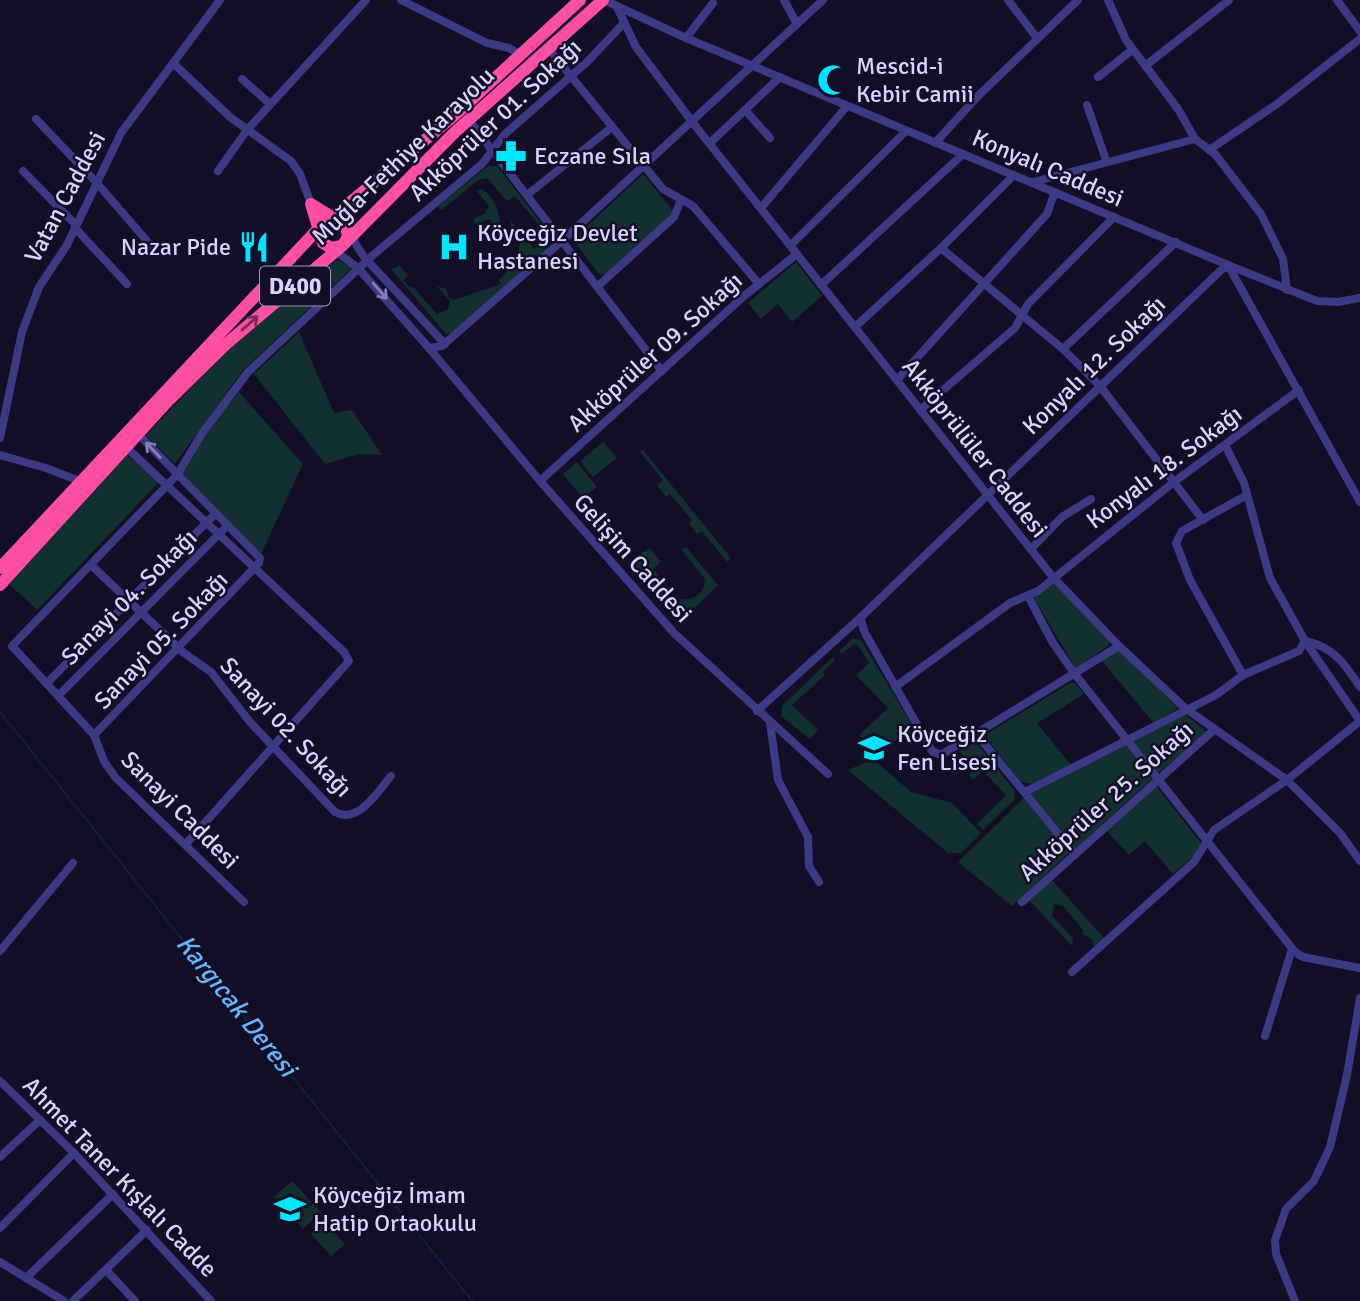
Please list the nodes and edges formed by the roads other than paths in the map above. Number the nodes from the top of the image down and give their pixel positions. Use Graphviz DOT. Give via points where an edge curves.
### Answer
graph roads {
  1 [pos="220,0"];
  2 [pos="366,0"];
  3 [pos="401,0"];
  4 [pos="580,0"];
  5 [pos="603,0"];
  6 [pos="784,0"];
  7 [pos="823,0"];
  8 [pos="1008,0"];
  9 [pos="1078,0"];
  10 [pos="1108,0"];
  11 [pos="1337,0"];
  12 [pos="1225,2"];
  13 [pos="713,3"];
  14 [pos="617,7"];
  15 [pos="623,24"];
  16 [pos="797,24"];
  17 [pos="1360,31"];
  18 [pos="686,38"];
  19 [pos="1037,38"];
  20 [pos="1360,39"];
  21 [pos="548,48"];
  22 [pos="1132,50"];
  23 [pos="521,55"];
  24 [pos="173,63"];
  25 [pos="752,66"];
  26 [pos="1145,66"];
  27 [pos="570,77"];
  28 [pos="1098,77"];
  29 [pos="780,78"];
  30 [pos="242,79"];
  31 [pos="270,104"];
  32 [pos="1087,105"];
  33 [pos="847,106"];
  34 [pos="745,110"];
  35 [pos="36,119"];
  36 [pos="468,119"];
  37 [pos="692,120"];
  38 [pos="612,127"];
  39 [pos="247,130"];
  40 [pos="906,131"];
  41 [pos="770,138"];
  42 [pos="1195,139"];
  43 [pos="710,143"];
  44 [pos="935,143"];
  45 [pos="1209,150"];
  46 [pos="493,151"];
  47 [pos="963,154"];
  48 [pos="1106,160"];
  49 [pos="644,166"];
  50 [pos="23,171"];
  51 [pos="218,172"];
  52 [pos="1014,175"];
  53 [pos="96,182"];
  54 [pos="1033,182"];
  55 [pos="1055,192"];
  56 [pos="527,195"];
  57 [pos="681,200"];
  58 [pos="311,204"];
  59 [pos="761,208"];
  60 [pos="1114,217"];
  61 [pos="75,226"];
  62 [pos="334,233"];
  63 [pos="563,240"];
  64 [pos="1175,242"];
  65 [pos="791,245"];
  66 [pos="153,248"];
  67 [pos="941,248"];
  68 [pos="797,254"];
  69 [pos="366,260"];
  70 [pos="1228,265"];
  71 [pos="358,268"];
  72 [pos="759,284"];
  73 [pos="985,284"];
  74 [pos="127,285"];
  75 [pos="821,285"];
  76 [pos="598,286"];
  77 [pos="1287,290"];
  78 [pos="1360,298"];
  79 [pos="1022,315"];
  80 [pos="855,327"];
  81 [pos="445,344"];
  82 [pos="429,348"];
  83 [pos="1063,349"];
  84 [pos="662,371"];
  85 [pos="897,380"];
  86 [pos="1100,386"];
  87 [pos="1299,390"];
  88 [pos="920,410"];
  89 [pos="138,434"];
  90 [pos="0,438"];
  91 [pos="1225,444"];
  92 [pos="126,447"];
  93 [pos="0,456"];
  94 [pos="177,475"];
  95 [pos="540,481"];
  96 [pos="82,482"];
  97 [pos="1174,482"];
  98 [pos="168,485"];
  99 [pos="989,495"];
  100 [pos="1247,495"];
  101 [pos="1091,499"];
  102 [pos="1360,502"];
  103 [pos="216,513"];
  104 [pos="1203,520"];
  105 [pos="206,523"];
  106 [pos="228,525"];
  107 [pos="218,534"];
  108 [pos="1031,549"];
  109 [pos="91,565"];
  110 [pos="0,568"];
  111 [pos="256,571"];
  112 [pos="1052,576"];
  113 [pos="0,584"];
  114 [pos="1028,596"];
  115 [pos="128,601"];
  116 [pos="141,613"];
  117 [pos="860,618"];
  118 [pos="1306,641"];
  119 [pos="12,646"];
  120 [pos="1119,646"];
  121 [pos="179,649"];
  122 [pos="1074,673"];
  123 [pos="1243,675"];
  124 [pos="47,683"];
  125 [pos="895,687"];
  126 [pos="1360,687"];
  127 [pos="58,696"];
  128 [pos="1185,708"];
  129 [pos="757,711"];
  130 [pos="770,723"];
  131 [pos="1215,729"];
  132 [pos="94,735"];
  133 [pos="978,736"];
  134 [pos="1127,740"];
  135 [pos="273,748"];
  136 [pos="828,774"];
  137 [pos="391,776"];
  138 [pos="1158,779"];
  139 [pos="1287,780"];
  140 [pos="1025,792"];
  141 [pos="186,844"];
  142 [pos="1208,845"];
  143 [pos="1074,853"];
  144 [pos="1360,862"];
  145 [pos="73,863"];
  146 [pos="819,882"];
  147 [pos="244,902"];
  148 [pos="1022,902"];
  149 [pos="1292,948"];
  150 [pos="0,951"];
  151 [pos="1360,968"];
  152 [pos="1072,972"];
  153 [pos="1360,998"];
  154 [pos="1265,1036"];
  155 [pos="1,1084"];
  156 [pos="40,1120"];
  157 [pos="74,1153"];
  158 [pos="0,1157"];
  159 [pos="113,1195"];
  160 [pos="0,1228"];
  161 [pos="146,1230"];
  162 [pos="0,1262"];
  163 [pos="106,1270"];
  164 [pos="26,1278"];
  165 [pos="50,1297"];
  166 [pos="207,1300"];
  167 [pos="64,1301"];
  168 [pos="73,1301"];
  169 [pos="135,1301"];
  170 [pos="1295,1301"];
  1 -- 24 [label="street, Vatan Caddesi"];
  2 -- 31 [label="street"];
  3 -- 23 [label="street"];
  4 -- 23 [label="highway, Muğla-Fethiye Karayolu / D400"];
  5 -- 14 [label="street, Konyalı Caddesi"];
  5 -- 21 [label="highway, Muğla-Fethiye Karayolu / D400"];
  6 -- 16 [label="street"];
  7 -- 16 [label="street"];
  8 -- 19 [label="street"];
  9 -- 19 [label="street"];
  10 -- 22 [label="street"];
  11 -- 17 [label="street"];
  12 -- 26 [label="street"];
  13 -- 18 [label="street"];
  14 -- 15 [label="street, Akköprülüler Caddesi"];
  14 -- 18 [label="street, Konyalı Caddesi"];
  15 -- 27 [label="street, Akköprüler 01. Sokağı"];
  15 -- 37 [label="street, Akköprülüler Caddesi"];
  16 -- 25 [label="street"];
  18 -- 25 [label="street, Konyalı Caddesi"];
  19 -- 44 [label="street"];
  20 -- 45 [label="street"];
  21 -- 27 [label="street"];
  21 -- 36 [label="highway, Muğla-Fethiye Karayolu / D400"];
  22 -- 26 [label="street"];
  22 -- 28 [label="street"];
  23 -- 62 [label="highway, Muğla-Fethiye Karayolu / D400"];
  24 -- 39 [label="street"];
  24 -- 53 [label="street, Vatan Caddesi" via="121,133"];
  25 -- 29 [label="street, Konyalı Caddesi"];
  25 -- 37 [label="street"];
  26 -- 42 [label="street"];
  27 -- 38 [label="street"];
  27 -- 46 [label="street, Akköprüler 01. Sokağı" via="505,134"];
  29 -- 33 [label="street, Konyalı Caddesi"];
  29 -- 34 [label="street"];
  30 -- 31 [label="street"];
  31 -- 39 [label="street"];
  32 -- 48 [label="street"];
  33 -- 40 [label="street, Konyalı Caddesi"];
  33 -- 59 [label="street"];
  34 -- 41 [label="street"];
  34 -- 43 [label="street"];
  35 -- 53 [label="street"];
  36 -- 46 [label="street"];
  36 -- 62 [label="highway, Muğla-Fethiye Karayolu / D400"];
  37 -- 43 [label="street, Akköprülüler Caddesi"];
  37 -- 49 [label="street"];
  38 -- 49 [label="street"];
  38 -- 56 [label="street"];
  39 -- 51 [label="street"];
  39 -- 58 [label="street" via="291,161"];
  40 -- 44 [label="street, Konyalı Caddesi"];
  40 -- 65 [label="street"];
  42 -- 45 [label="street"];
  42 -- 48 [label="street"];
  43 -- 59 [label="street, Akköprülüler Caddesi"];
  44 -- 47 [label="street, Konyalı Caddesi"];
  45 -- 77 [label="street" via="1266,222 1283,259"];
  46 -- 56 [label="street"];
  46 -- 69 [label="street, Akköprüler 01. Sokağı"];
  47 -- 52 [label="street, Konyalı Caddesi"];
  47 -- 75 [label="street"];
  48 -- 54 [label="street"];
  49 -- 57 [label="street" via="667,193"];
  49 -- 63 [label="street"];
  50 -- 61 [label="street"];
  52 -- 54 [label="street, Konyalı Caddesi"];
  52 -- 67 [label="street"];
  53 -- 61 [label="street, Vatan Caddesi"];
  53 -- 66 [label="street"];
  54 -- 55 [label="street, Konyalı Caddesi"];
  55 -- 60 [label="street, Konyalı Caddesi"];
  55 -- 73 [label="street" via="1047,214"];
  56 -- 63 [label="street"];
  57 -- 72 [label="street" via="694,206"];
  57 -- 76 [label="street" via="674,217"];
  58 -- 62 [label="highway"];
  58 -- 62 [label="highway"];
  59 -- 65 [label="street, Akköprülüler Caddesi"];
  60 -- 64 [label="street, Konyalı Caddesi"];
  60 -- 79 [label="street"];
  61 -- 74 [label="street"];
  61 -- 90 [label="street, Vatan Caddesi" via="27,316"];
  62 -- 69 [label="street"];
  62 -- 71 [label="street, Gelişim Caddesi"];
  89 -- 62 [label="highway, Muğla-Fethiye Karayolu / D400, one-way"];
  62 -- 96 [label="highway, Muğla-Fethiye Karayolu / D400"];
  63 -- 76 [label="street"];
  63 -- 81 [label="street"];
  64 -- 70 [label="street, Konyalı Caddesi"];
  64 -- 83 [label="street"];
  65 -- 68 [label="street, Akköprülüler Caddesi"];
  67 -- 73 [label="street"];
  67 -- 80 [label="street"];
  68 -- 72 [label="street, Akköprüler 09. Sokağı"];
  68 -- 75 [label="street, Akköprülüler Caddesi"];
  69 -- 71 [label="street, Akköprüler 01. Sokağı"];
  69 -- 81 [label="street"];
  70 -- 77 [label="street, Konyalı Caddesi"];
  70 -- 86 [label="street, Konyalı 12. Sokağı"];
  70 -- 87 [label="street"];
  71 -- 82 [label="street, Gelişim Caddesi, one-way"];
  71 -- 94 [label="street, Akköprüler 01. Sokağı" via="238,384"];
  72 -- 84 [label="street, Akköprüler 09. Sokağı"];
  73 -- 79 [label="street"];
  73 -- 85 [label="street"];
  75 -- 80 [label="street, Akköprülüler Caddesi"];
  76 -- 84 [label="street"];
  77 -- 78 [label="street, Konyalı Caddesi" via="1326,303"];
  79 -- 83 [label="street"];
  79 -- 88 [label="street" via="1015,328"];
  80 -- 85 [label="street, Akköprülüler Caddesi"];
  81 -- 82 [label="street"];
  82 -- 95 [label="street, Gelişim Caddesi"];
  83 -- 86 [label="street"];
  84 -- 95 [label="street, Akköprüler 09. Sokağı"];
  85 -- 88 [label="street, Akköprülüler Caddesi"];
  86 -- 97 [label="street"];
  86 -- 99 [label="street, Konyalı 12. Sokağı"];
  87 -- 91 [label="street, Konyalı 18. Sokağı"];
  87 -- 102 [label="street"];
  88 -- 99 [label="street, Akköprülüler Caddesi"];
  89 -- 92 [label="highway, Muğla-Fethiye Karayolu / D400"];
  94 -- 89 [label="street, one-way"];
  91 -- 97 [label="street, Konyalı 18. Sokağı"];
  91 -- 100 [label="street"];
  92 -- 98 [label="street"];
  92 -- 113 [label="highway, Muğla-Fethiye Karayolu / D400"];
  93 -- 96 [label="street"];
  94 -- 98 [label="street, Akköprüler 01. Sokağı"];
  94 -- 103 [label="street"];
  95 -- 129 [label="street, Gelişim Caddesi" via="674,633"];
  96 -- 110 [label="highway, Muğla-Fethiye Karayolu / D400"];
  97 -- 104 [label="street"];
  97 -- 112 [label="street, Konyalı 18. Sokağı"];
  98 -- 105 [label="street"];
  98 -- 109 [label="street, Akköprüler 01. Sokağı"];
  99 -- 108 [label="street, Akköprülüler Caddesi"];
  99 -- 117 [label="street, Konyalı 12. Sokağı"];
  100 -- 104 [label="street"];
  100 -- 118 [label="street" via="1266,569"];
  101 -- 108 [label="street" via="1062,517"];
  103 -- 105 [label="street"];
  103 -- 106 [label="street"];
  104 -- 123 [label="street" via="1178,534 1177,549"];
  105 -- 107 [label="street"];
  105 -- 115 [label="street"];
  106 -- 107 [label="street, Sanayi 04. Sokağı"];
  106 -- 111 [label="street" via="260,558"];
  107 -- 111 [label="street"];
  107 -- 116 [label="street, Sanayi 04. Sokağı"];
  108 -- 112 [label="street, Akköprülüler Caddesi"];
  109 -- 115 [label="street, Sanayi 02. Sokağı"];
  109 -- 119 [label="street, Akköprüler 01. Sokağı"];
  111 -- 121 [label="street, Sanayi 05. Sokağı"];
  111 -- 135 [label="street" via="349,661"];
  112 -- 114 [label="street, Konyalı 18. Sokağı"];
  112 -- 120 [label="street, Akköprülüler Caddesi"];
  114 -- 122 [label="street"];
  114 -- 125 [label="street, Konyalı 18. Sokağı" via="1010,603"];
  115 -- 116 [label="street, Sanayi 02. Sokağı"];
  115 -- 124 [label="street"];
  116 -- 121 [label="street, Sanayi 02. Sokağı"];
  116 -- 127 [label="street, Sanayi 04. Sokağı"];
  117 -- 125 [label="street"];
  117 -- 129 [label="street, Konyalı 12. Sokağı"];
  118 -- 123 [label="street" via="1299,651"];
  118 -- 126 [label="street" via="1330,649"];
  118 -- 139 [label="street" via="1360,721"];
  119 -- 124 [label="street, Sanayi Caddesi"];
  120 -- 122 [label="street"];
  120 -- 128 [label="street, Akköprülüler Caddesi"];
  121 -- 132 [label="street, Sanayi 05. Sokağı"];
  121 -- 135 [label="street, Sanayi 02. Sokağı" via="211,672"];
  122 -- 133 [label="street"];
  122 -- 134 [label="street"];
  123 -- 128 [label="street" via="1216,695"];
  124 -- 127 [label="street, Sanayi Caddesi"];
  125 -- 133 [label="street" via="935,753 945,754"];
  127 -- 132 [label="street, Sanayi Caddesi"];
  128 -- 131 [label="street, Akköprülüler Caddesi"];
  128 -- 134 [label="street"];
  129 -- 130 [label="street, Gelişim Caddesi"];
  130 -- 136 [label="street, Gelişim Caddesi"];
  130 -- 146 [label="street" via="778,780 808,837 809,866"];
  131 -- 138 [label="street, Akköprüler 25. Sokağı"];
  131 -- 139 [label="street, Akköprülüler Caddesi"];
  132 -- 141 [label="street, Sanayi Caddesi" via="116,777"];
  133 -- 140 [label="street"];
  134 -- 138 [label="street"];
  134 -- 140 [label="street"];
  135 -- 137 [label="street, Sanayi 02. Sokağı" via="344,816 363,807"];
  135 -- 141 [label="street"];
  138 -- 142 [label="street"];
  138 -- 143 [label="street, Akköprüler 25. Sokağı"];
  139 -- 142 [label="street" via="1214,830"];
  139 -- 144 [label="street, Akköprülüler Caddesi" via="1340,833"];
  140 -- 143 [label="street"];
  141 -- 147 [label="street, Sanayi Caddesi"];
  142 -- 149 [label="street"];
  142 -- 152 [label="street"];
  143 -- 148 [label="street, Akköprüler 25. Sokağı"];
  145 -- 150 [label="street"];
  149 -- 151 [label="street" via="1303,957"];
  149 -- 154 [label="street"];
  153 -- 170 [label="street" via="1332,1140 1314,1181 1286,1209 1275,1240"];
  155 -- 156 [label="street, Ahmet Taner Kışlalı Cadde"];
  156 -- 157 [label="street, Ahmet Taner Kışlalı Cadde"];
  156 -- 158 [label="street"];
  157 -- 159 [label="street, Ahmet Taner Kışlalı Cadde"];
  157 -- 160 [label="street"];
  159 -- 161 [label="street, Ahmet Taner Kışlalı Cadde"];
  159 -- 164 [label="street"];
  161 -- 163 [label="street"];
  161 -- 166 [label="street, Ahmet Taner Kışlalı Cadde"];
  162 -- 164 [label="street"];
  163 -- 168 [label="street"];
  163 -- 169 [label="street"];
  164 -- 165 [label="street"];
  165 -- 167 [label="street"];
}
